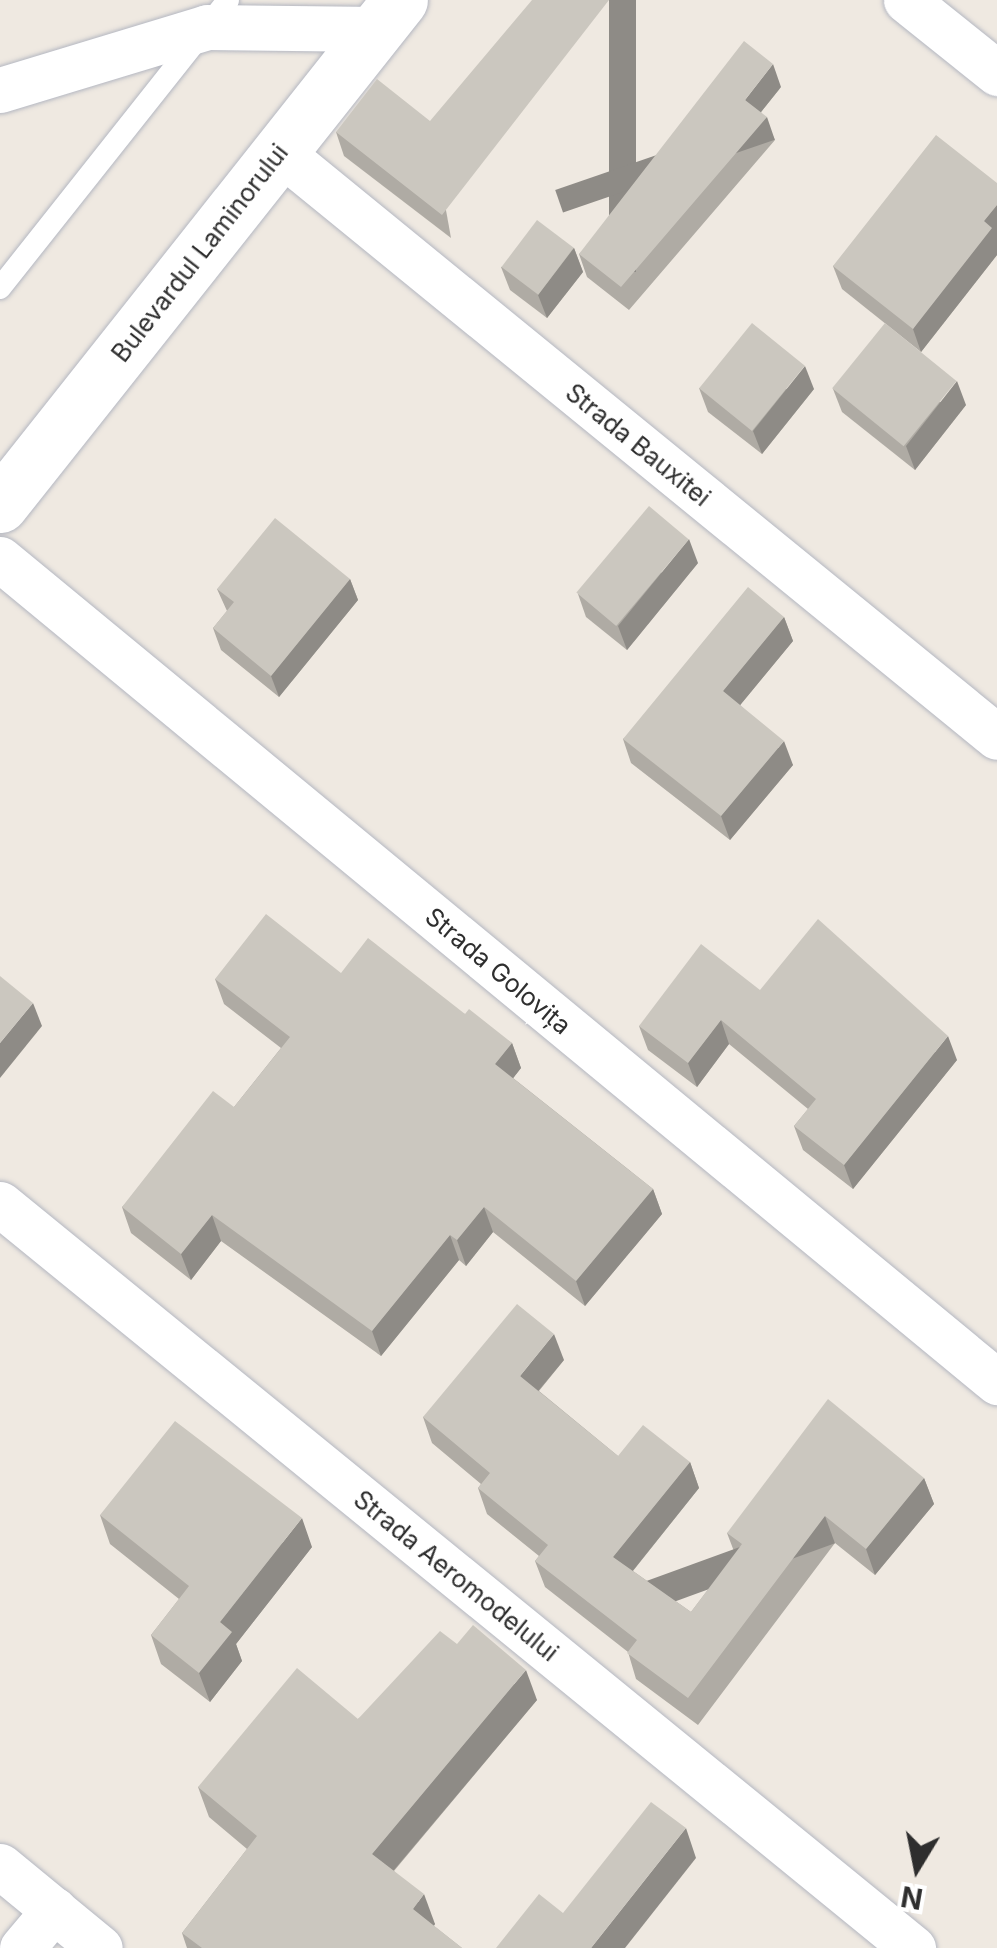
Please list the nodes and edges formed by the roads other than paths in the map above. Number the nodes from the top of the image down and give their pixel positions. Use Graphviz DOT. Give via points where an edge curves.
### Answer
graph roads {
  1 [pos="906,0"];
  2 [pos="372,10"];
  3 [pos="218,13"];
  4 [pos="997,73"];
  5 [pos="0,90"];
  6 [pos="280,152"];
  7 [pos="0,288"];
  8 [pos="0,505"];
  9 [pos="0,559"];
  10 [pos="997,737"];
  11 [pos="0,1204"];
  12 [pos="997,1382"];
  13 [pos="0,1866"];
  14 [pos="54,1910"];
  15 [pos="22,1948"];
  16 [pos="100,1948"];
  17 [pos="913,1948"];
  1 -- 4 [label="street"];
  2 -- 3 [label="street"];
  2 -- 6 [label="street, Bulevardul Laminorului"];
  3 -- 5 [label="street"];
  3 -- 7 [label="lane"];
  6 -- 8 [label="street, Bulevardul Laminorului"];
  6 -- 10 [label="street, Strada Bauxitei"];
  9 -- 12 [label="street, Strada Golovița"];
  11 -- 17 [label="street, Strada Aeromodelului"];
  13 -- 14 [label="street"];
  14 -- 15 [label="street"];
  14 -- 16 [label="street"];
}
